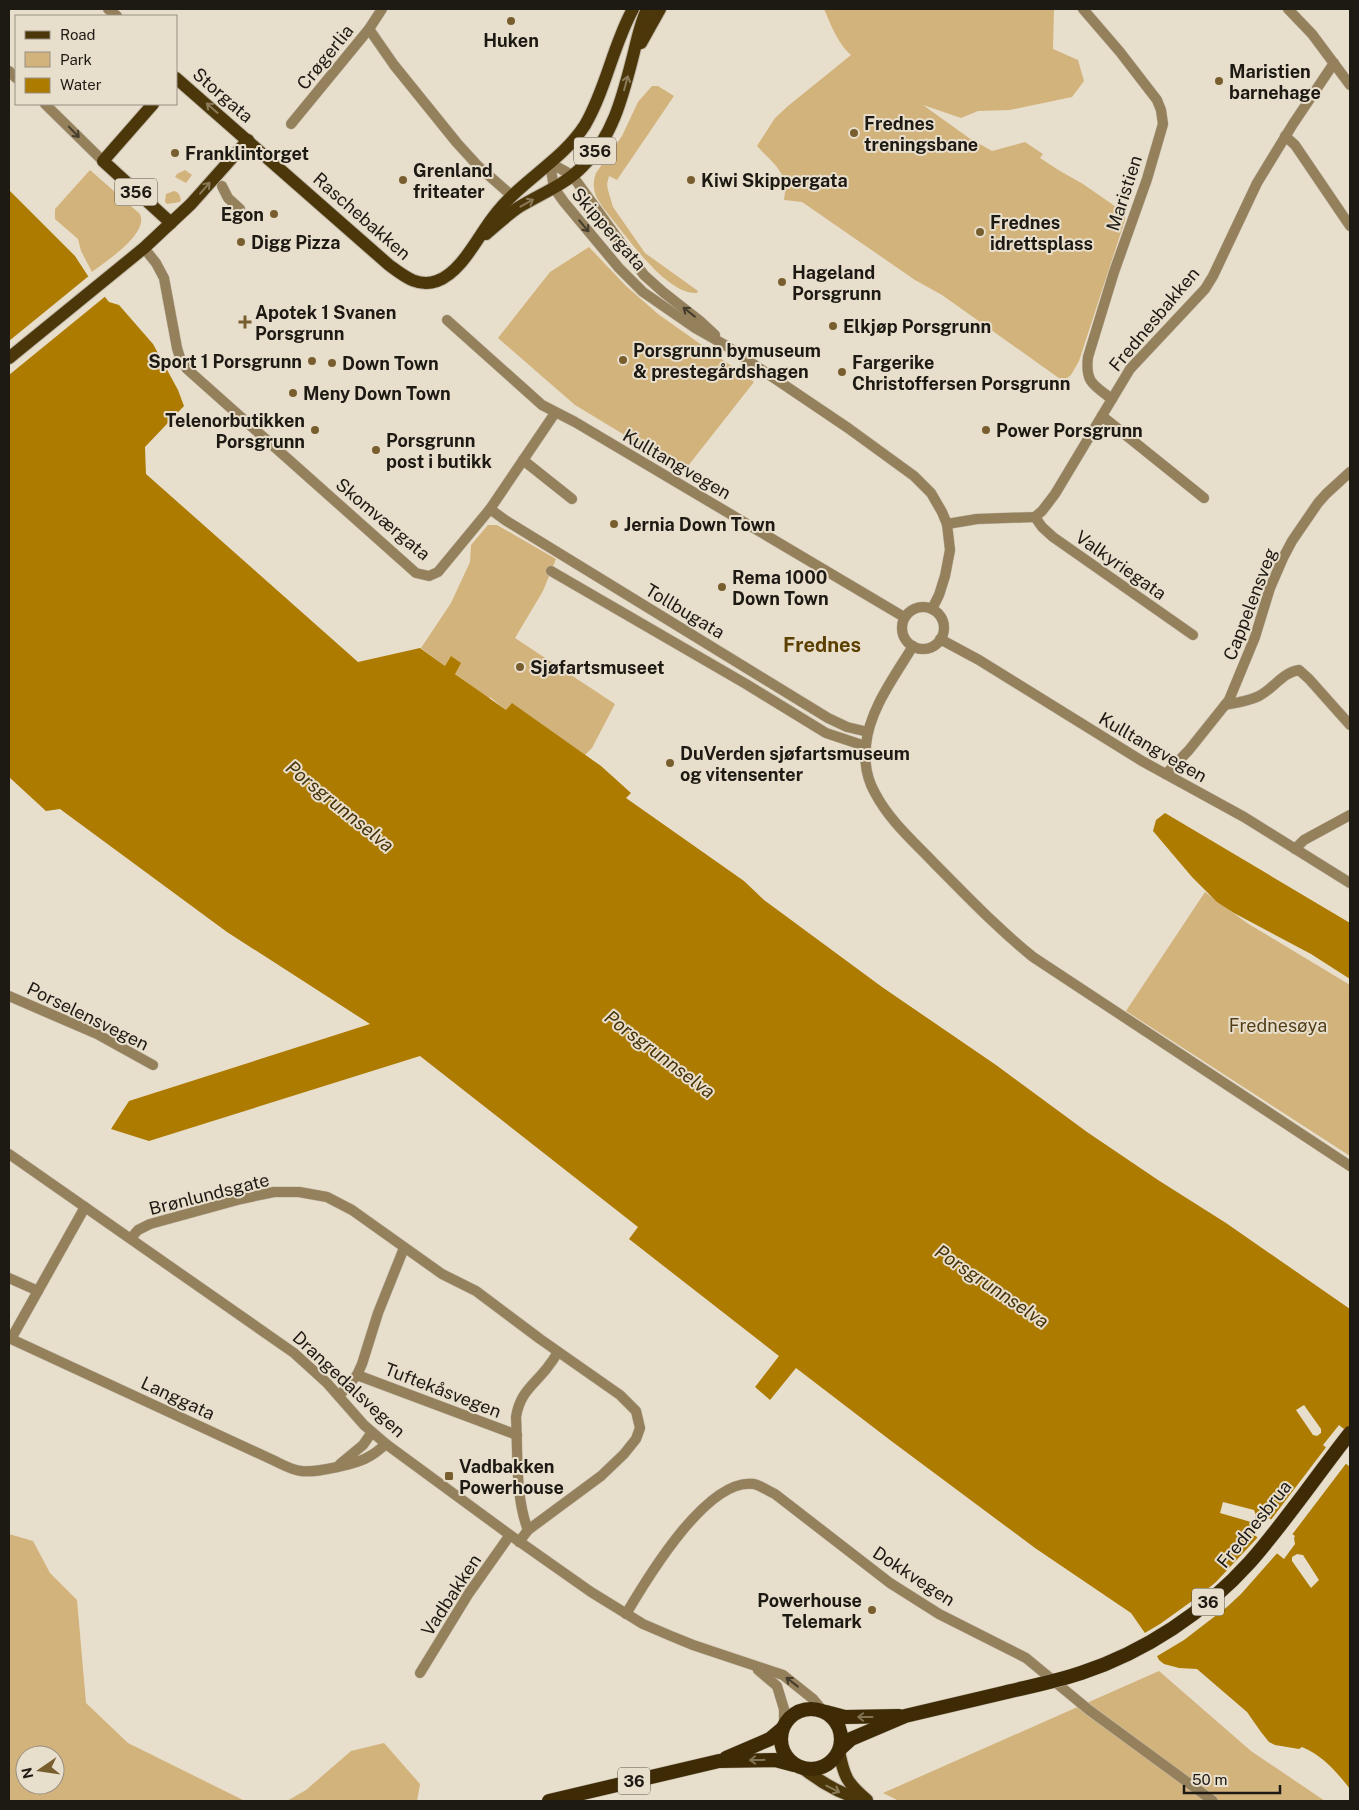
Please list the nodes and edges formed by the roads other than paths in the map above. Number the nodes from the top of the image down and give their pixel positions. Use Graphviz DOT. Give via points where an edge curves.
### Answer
graph roads {
  1 [pos="382,9"];
  2 [pos="632,9"];
  3 [pos="648,9"];
  4 [pos="660,9"];
  5 [pos="1083,9"];
  6 [pos="1288,9"];
  7 [pos="369,28"];
  8 [pos="633,56"];
  9 [pos="1334,63"];
  10 [pos="178,79"];
  11 [pos="1350,85"];
  12 [pos="46,105"];
  13 [pos="152,105"];
  14 [pos="291,124"];
  15 [pos="1285,136"];
  16 [pos="248,140"];
  17 [pos="103,161"];
  18 [pos="550,162"];
  19 [pos="572,175"];
  20 [pos="222,186"];
  21 [pos="554,188"];
  22 [pos="511,195"];
  23 [pos="240,209"];
  24 [pos="171,223"];
  25 [pos="1350,226"];
  26 [pos="475,244"];
  27 [pos="144,248"];
  28 [pos="447,320"];
  29 [pos="725,345"];
  30 [pos="9,358"];
  31 [pos="1112,399"];
  32 [pos="555,413"];
  33 [pos="1102,416"];
  34 [pos="523,460"];
  35 [pos="1350,472"];
  36 [pos="1204,498"];
  37 [pos="572,499"];
  38 [pos="490,509"];
  39 [pos="1035,517"];
  40 [pos="947,524"];
  41 [pos="551,571"];
  42 [pos="932,609"];
  43 [pos="904,618"];
  44 [pos="1194,635"];
  45 [pos="940,640"];
  46 [pos="913,646"];
  47 [pos="1225,705"];
  48 [pos="1350,725"];
  49 [pos="868,732"];
  50 [pos="866,746"];
  51 [pos="1166,774"];
  52 [pos="1350,815"];
  53 [pos="1295,849"];
  54 [pos="1350,883"];
  55 [pos="9,996"];
  56 [pos="152,1065"];
  57 [pos="9,1154"];
  58 [pos="1350,1166"];
  59 [pos="86,1207"];
  60 [pos="131,1238"];
  61 [pos="404,1248"];
  62 [pos="9,1278"];
  63 [pos="38,1291"];
  64 [pos="10,1339"];
  65 [pos="558,1352"];
  66 [pos="357,1375"];
  67 [pos="339,1396"];
  68 [pos="372,1432"];
  69 [pos="1350,1433"];
  70 [pos="517,1435"];
  71 [pos="386,1444"];
  72 [pos="337,1466"];
  73 [pos="528,1530"];
  74 [pos="510,1535"];
  75 [pos="519,1542"];
  76 [pos="626,1614"];
  77 [pos="753,1666"];
  78 [pos="420,1673"];
  79 [pos="824,1711"];
  80 [pos="905,1716"];
  81 [pos="783,1727"];
  82 [pos="839,1750"];
  83 [pos="719,1761"];
  84 [pos="799,1767"];
  85 [pos="549,1801"];
  86 [pos="867,1801"];
  87 [pos="1213,1801"];
  1 -- 7 [label="street, Crøgerlia"];
  2 -- 18 [label="main road, Raschebakken / 356" via="586,123"];
  3 -- 8 [label="main road, Raschebakken / 356"];
  4 -- 8 [label="main road, 356"];
  5 -- 31 [label="street, Maristien" via="1157,100 1163,124 1088,357 1088,379"];
  6 -- 9 [label="street"];
  7 -- 14 [label="street, Crøgerlia"];
  7 -- 22 [label="street" via="394,66 456,143"];
  19 -- 8 [label="main road, Raschebakken / 356, one-way" via="593,155 609,129"];
  9 -- 11 [label="street"];
  9 -- 15 [label="street, Frednesbakken"];
  16 -- 10 [label="main road, Storgata / 356, one-way"];
  12 -- 17 [label="street, one-way"];
  13 -- 17 [label="main road, 356"];
  15 -- 25 [label="street"];
  15 -- 31 [label="street, Frednesbakken" via="1242,210 1213,276 1130,369"];
  24 -- 16 [label="main road, 356, one-way"];
  16 -- 26 [label="main road, Raschebakken / 356" via="389,265 412,280 428,283 446,276"];
  17 -- 24 [label="main road, 356"];
  18 -- 19 [label="street, Skippergata"];
  18 -- 21 [label="street, Skippergata"];
  18 -- 22 [label="main road, Raschebakken / 356"];
  19 -- 21 [label="main road, Raschebakken / 356"];
  29 -- 19 [label="street, Skippergata, one-way" via="644,275"];
  20 -- 23 [label="street" via="228,198"];
  26 -- 21 [label="main road, Raschebakken / 356, one-way" via="508,214"];
  21 -- 29 [label="street, Skippergata, one-way" via="606,253 643,292"];
  22 -- 26 [label="main road, Raschebakken / 356"];
  24 -- 27 [label="main road, 356"];
  27 -- 30 [label="main road, 356"];
  27 -- 38 [label="street, Skomværgata" via="164,278 180,358 187,368 416,574 429,576 438,572"];
  28 -- 32 [label="street, Kulltangvegen"];
  29 -- 40 [label="street, Skippergata" via="914,476 937,501"];
  31 -- 33 [label="street, Frednesbakken"];
  32 -- 34 [label="street, Skomværgata"];
  32 -- 43 [label="street, Kulltangvegen"];
  33 -- 36 [label="street"];
  33 -- 39 [label="street, Frednesbakken" via="1055,494"];
  34 -- 37 [label="street"];
  34 -- 38 [label="street, Skomværgata"];
  35 -- 47 [label="street, Cappelensveg" via="1318,503 1292,541 1270,588 1235,688"];
  38 -- 49 [label="street, Tollbugata" via="828,718"];
  39 -- 40 [label="street" via="977,519"];
  39 -- 44 [label="street, Valkyriegata" via="1053,537"];
  40 -- 42 [label="street, Skippergata" via="948,562 940,595"];
  41 -- 50 [label="street" via="826,733"];
  42 -- 43 [label="street" via="920,607"];
  42 -- 45 [label="street" via="938,613 944,626"];
  43 -- 46 [label="street" via="904,637"];
  45 -- 46 [label="street" via="928,648"];
  45 -- 51 [label="street, Kulltangvegen" via="979,660"];
  46 -- 49 [label="street"];
  47 -- 48 [label="street" via="1259,696 1298,670"];
  47 -- 51 [label="street, Cappelensveg"];
  49 -- 50 [label="street"];
  50 -- 58 [label="street" via="870,784 887,812 986,917 1053,971"];
  51 -- 53 [label="street, Kulltangvegen"];
  52 -- 53 [label="street" via="1304,840"];
  53 -- 54 [label="street, Kulltangvegen"];
  55 -- 56 [label="street, Porselensvegen" via="97,1034"];
  57 -- 59 [label="street, Drangedalsvegen"];
  59 -- 60 [label="street, Drangedalsvegen"];
  59 -- 63 [label="street"];
  60 -- 61 [label="street, Brønlundsgate" via="138,1230 174,1217 274,1192 299,1192 327,1197 352,1210"];
  60 -- 67 [label="street, Drangedalsvegen" via="294,1353"];
  61 -- 65 [label="street, Brønlundsgate" via="442,1274 476,1290"];
  61 -- 66 [label="street"];
  62 -- 63 [label="street"];
  63 -- 64 [label="street"];
  64 -- 72 [label="street, Langgata" via="299,1471 324,1471"];
  65 -- 70 [label="street" via="524,1394 516,1417"];
  65 -- 73 [label="street, Brønlundsgate" via="620,1395 636,1411 640,1428 624,1454 601,1476"];
  66 -- 67 [label="street"];
  66 -- 70 [label="street, Tuftekåsvegen"];
  67 -- 68 [label="street, Drangedalsvegen"];
  68 -- 71 [label="street, Drangedalsvegen"];
  68 -- 72 [label="street, Langgata" via="363,1445"];
  69 -- 80 [label="highway, Frednesbrua / 36, bridge" via="1251,1562 1184,1621 1150,1642 1072,1676"];
  70 -- 73 [label="street" via="520,1499"];
  71 -- 72 [label="street, Langgata" via="361,1461"];
  71 -- 74 [label="street, Drangedalsvegen"];
  73 -- 75 [label="street, Brønlundsgate"];
  74 -- 75 [label="street, Drangedalsvegen"];
  74 -- 78 [label="street, Vadbakken" via="469,1593"];
  75 -- 76 [label="street, Drangedalsvegen"];
  76 -- 77 [label="street, Drangedalsvegen" via="685,1642"];
  76 -- 87 [label="street, Dokkvegen" via="676,1537 701,1510 735,1486 753,1484 775,1494 890,1584 1026,1658 1089,1710"];
  79 -- 77 [label="street, Drangedalsvegen, one-way" via="783,1675"];
  77 -- 81 [label="street, Drangedalsvegen" via="777,1686 784,1710"];
  80 -- 79 [label="highway, 36, one-way" via="845,1717"];
  79 -- 81 [label="highway, 36" via="808,1709 794,1714"];
  79 -- 82 [label="highway" via="836,1721 841,1735"];
  80 -- 82 [label="highway, 36" via="852,1739"];
  81 -- 83 [label="highway, 36" via="770,1739"];
  81 -- 84 [label="highway" via="780,1742 785,1755"];
  82 -- 84 [label="highway, 36" via="825,1767 815,1770"];
  82 -- 86 [label="main road" via="850,1785"];
  84 -- 83 [label="highway, 36, one-way" via="776,1760"];
  83 -- 85 [label="highway, 36"];
  84 -- 86 [label="main road, one-way" via="831,1788"];
}
